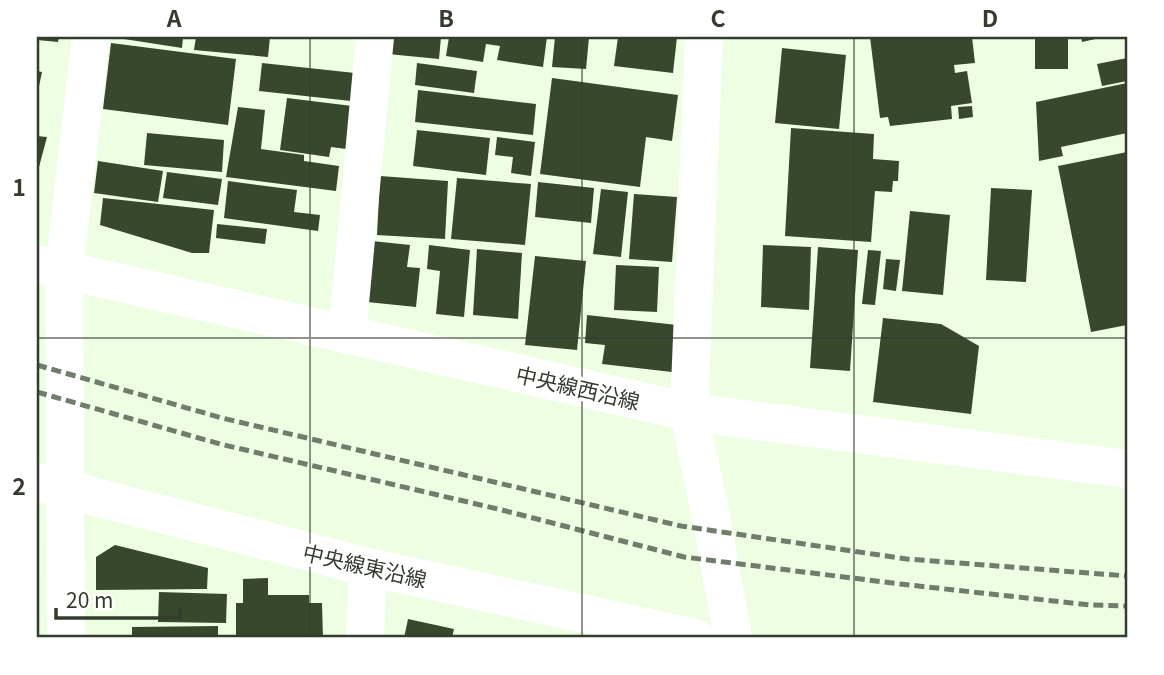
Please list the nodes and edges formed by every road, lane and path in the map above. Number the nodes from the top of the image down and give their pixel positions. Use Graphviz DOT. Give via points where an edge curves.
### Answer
graph roads {
  1 [pos="91,37"];
  2 [pos="375,37"];
  3 [pos="704,37"];
  4 [pos="50,267"];
  5 [pos="347,335"];
  6 [pos="688,412"];
  7 [pos="1127,469"];
  8 [pos="51,486"];
  9 [pos="369,567"];
  10 [pos="66,638"];
  11 [pos="365,638"];
  12 [pos="696,638"];
  13 [pos="733,638"];
  1 -- 4 [label="street"];
  2 -- 5 [label="street"];
  3 -- 6 [label="street"];
  4 -- 5 [label="street, 中央線西沿線"];
  4 -- 8 [label="street" via="65,358 65,431"];
  5 -- 6 [label="street, 中央線西沿線"];
  6 -- 7 [label="street, 中央線西沿線"];
  6 -- 13 [label="street"];
  8 -- 9 [label="street, 中央線東沿線"];
  8 -- 10 [label="street"];
  9 -- 11 [label="street"];
  9 -- 12 [label="street, 中央線東沿線"];
}
